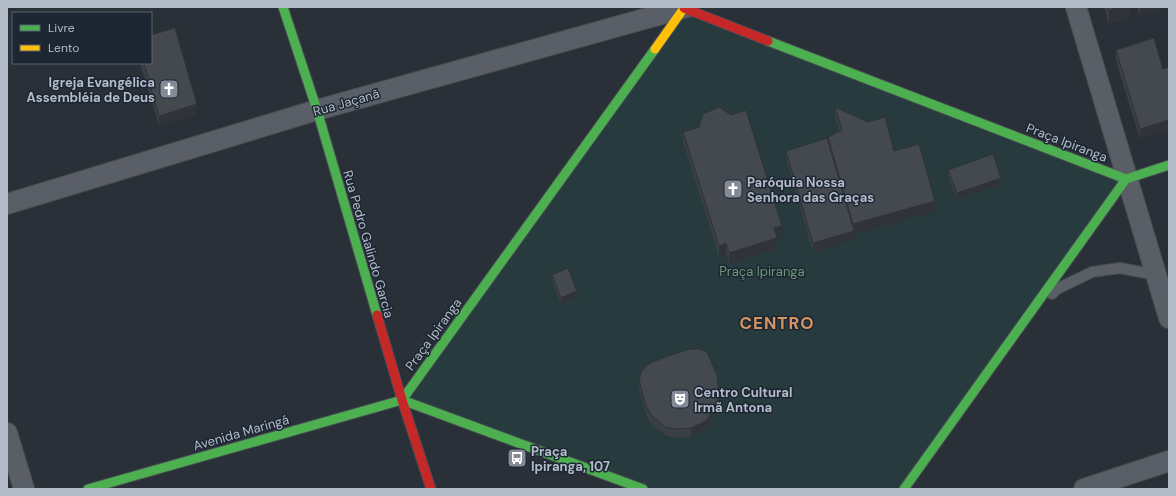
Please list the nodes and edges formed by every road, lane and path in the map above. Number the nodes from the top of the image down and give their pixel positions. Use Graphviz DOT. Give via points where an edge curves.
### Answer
graph roads {
  1 [pos="284,7"];
  2 [pos="685,7"];
  3 [pos="1076,7"];
  4 [pos="317,110"];
  5 [pos="1169,166"];
  6 [pos="1126,179"];
  7 [pos="7,204"];
  8 [pos="1156,276"];
  9 [pos="1169,318"];
  10 [pos="1027,319"];
  11 [pos="402,400"];
  12 [pos="7,433"];
  13 [pos="1169,462"];
  14 [pos="24,489"];
  15 [pos="88,489"];
  16 [pos="430,489"];
  17 [pos="643,489"];
  18 [pos="904,489"];
  19 [pos="1084,489"];
  1 -- 4 [label="street, Rua Pedro Galindo Garcia"];
  2 -- 4 [label="street, Rua Jaçanã"];
  2 -- 6 [label="street, Praça Ipiranga"];
  2 -- 11 [label="street, Praça Ipiranga"];
  3 -- 6 [label="street"];
  4 -- 7 [label="street, Rua Jaçanã"];
  4 -- 11 [label="street, Rua Pedro Galindo Garcia"];
  5 -- 6 [label="street"];
  6 -- 8 [label="street"];
  6 -- 10 [label="street"];
  8 -- 9 [label="street"];
  8 -- 10 [label="lane" via="1120,268 1092,272 1057,289"];
  10 -- 18 [label="street"];
  11 -- 15 [label="street, Avenida Maringá"];
  11 -- 16 [label="street, Rua Pedro Galindo Garcia"];
  11 -- 17 [label="street"];
  12 -- 14 [label="street"];
  13 -- 19 [label="street"];
}
